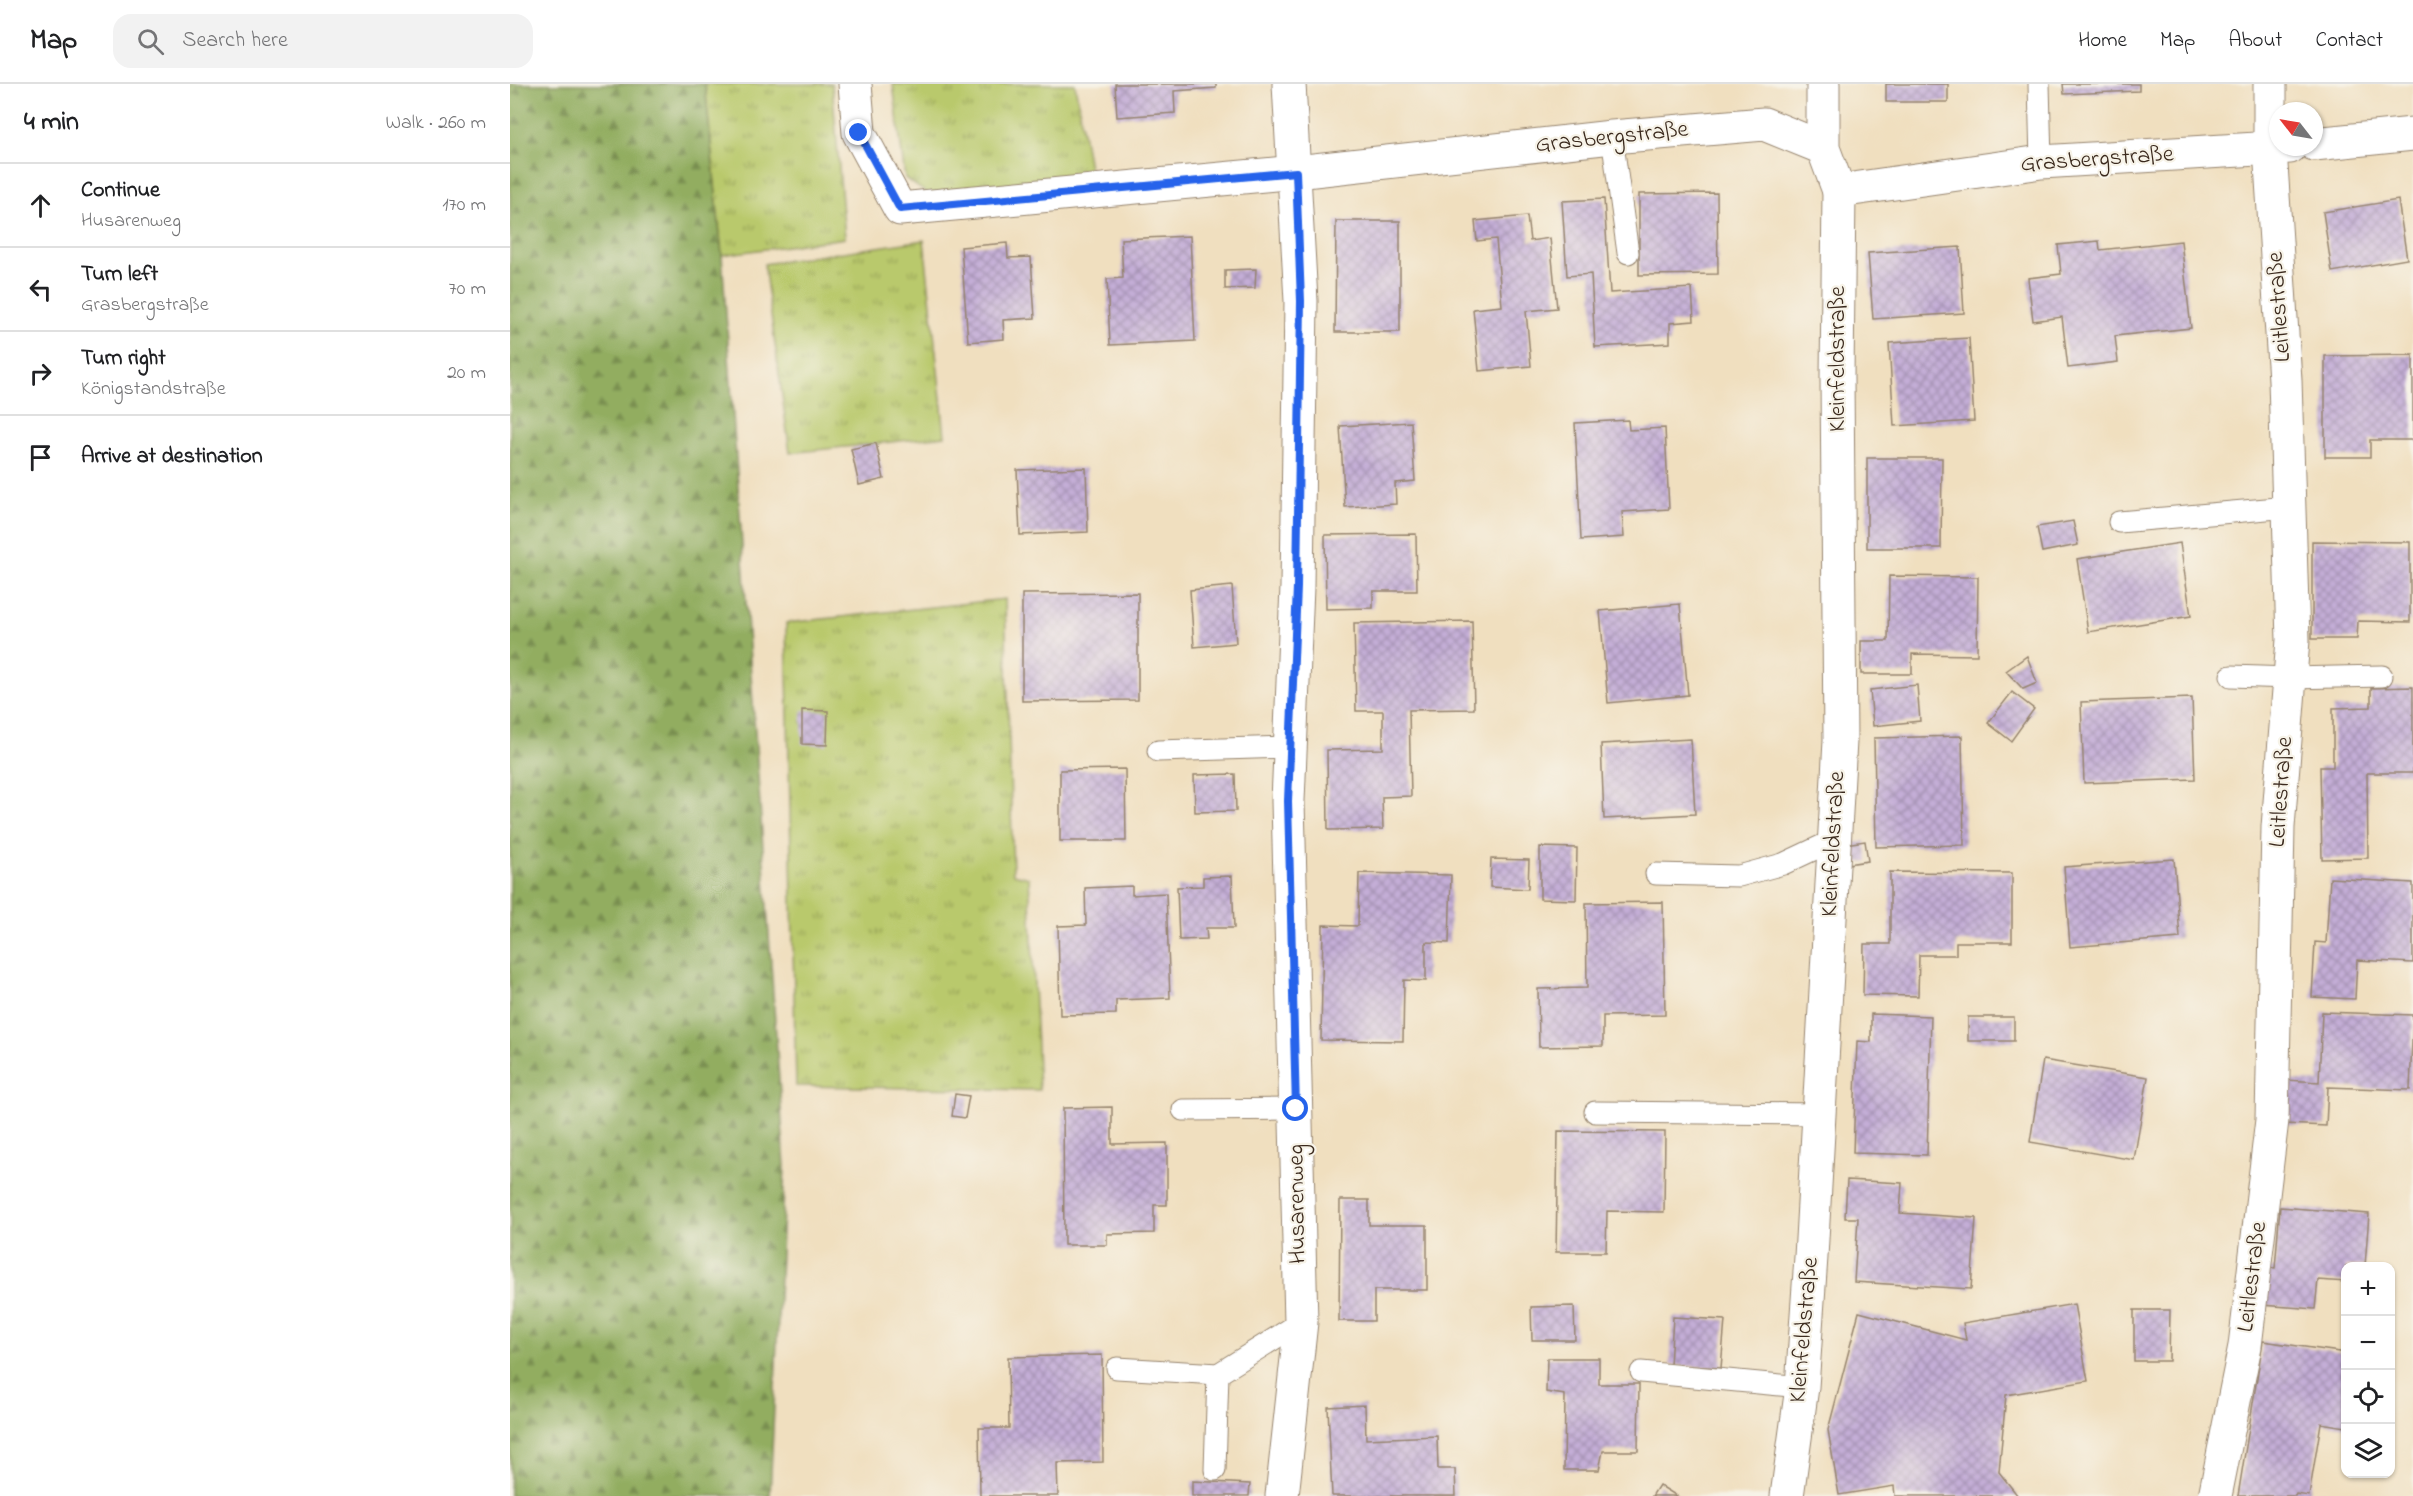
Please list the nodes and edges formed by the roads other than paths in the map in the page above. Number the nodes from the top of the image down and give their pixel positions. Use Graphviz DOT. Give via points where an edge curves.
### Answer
graph roads {
  1 [pos="855,84"];
  2 [pos="1289,84"];
  3 [pos="1823,84"];
  4 [pos="2039,84"];
  5 [pos="2270,84"];
  6 [pos="2273,102"];
  7 [pos="2413,134"];
  8 [pos="1612,137"];
  9 [pos="2323,143"];
  10 [pos="1823,148"];
  11 [pos="2269,149"];
  12 [pos="2280,156"];
  13 [pos="2041,162"];
  14 [pos="1296,172"];
  15 [pos="1839,191"];
  16 [pos="1629,253"];
  17 [pos="2289,507"];
  18 [pos="2119,522"];
  19 [pos="2231,676"];
  20 [pos="2382,676"];
  21 [pos="2290,678"];
  22 [pos="1290,747"];
  23 [pos="1158,751"];
  24 [pos="1834,840"];
  25 [pos="1656,874"];
  26 [pos="1296,1109"];
  27 [pos="1183,1110"];
  28 [pos="1595,1112"];
  29 [pos="1820,1114"];
  30 [pos="1301,1322"];
  31 [pos="1117,1368"];
  32 [pos="1641,1372"];
  33 [pos="1218,1374"];
  34 [pos="1802,1387"];
  35 [pos="1215,1470"];
  36 [pos="1282,1496"];
  37 [pos="1787,1496"];
  38 [pos="2215,1496"];
  1 -- 14 [label="street, Grasbergstraße" via="859,133 900,209"];
  2 -- 14 [label="street, Husarenweg"];
  3 -- 10 [label="street"];
  4 -- 13 [label="lane"];
  5 -- 6 [label="street, Leitlestraße"];
  7 -- 9 [label="street"];
  8 -- 10 [label="street, Grasbergstraße" via="1764,124"];
  8 -- 14 [label="street, Grasbergstraße"];
  8 -- 16 [label="lane"];
  10 -- 15 [label="street"];
  11 -- 13 [label="street, Grasbergstraße"];
  12 -- 17 [label="street, Leitlestraße"];
  13 -- 15 [label="street, Grasbergstraße"];
  14 -- 22 [label="street, Husarenweg" via="1301,301 1297,587"];
  15 -- 24 [label="street, Kleinfeldstraße" via="1840,741"];
  17 -- 18 [label="lane"];
  17 -- 21 [label="street, Leitlestraße" via="2293,640"];
  19 -- 21 [label="lane"];
  20 -- 21 [label="lane"];
  21 -- 38 [label="street, Leitlestraße" via="2278,827 2272,1120 2245,1346"];
  22 -- 23 [label="lane"];
  22 -- 26 [label="street, Husarenweg"];
  24 -- 25 [label="lane" via="1783,864 1739,876"];
  24 -- 29 [label="street, Kleinfeldstraße"];
  26 -- 27 [label="lane"];
  26 -- 30 [label="street, Husarenweg"];
  28 -- 29 [label="lane"];
  29 -- 34 [label="street, Kleinfeldstraße"];
  30 -- 33 [label="lane"];
  30 -- 36 [label="street, Husarenweg"];
  31 -- 33 [label="lane"];
  32 -- 34 [label="lane"];
  33 -- 35 [label="lane"];
  34 -- 37 [label="street, Kleinfeldstraße"];
}
